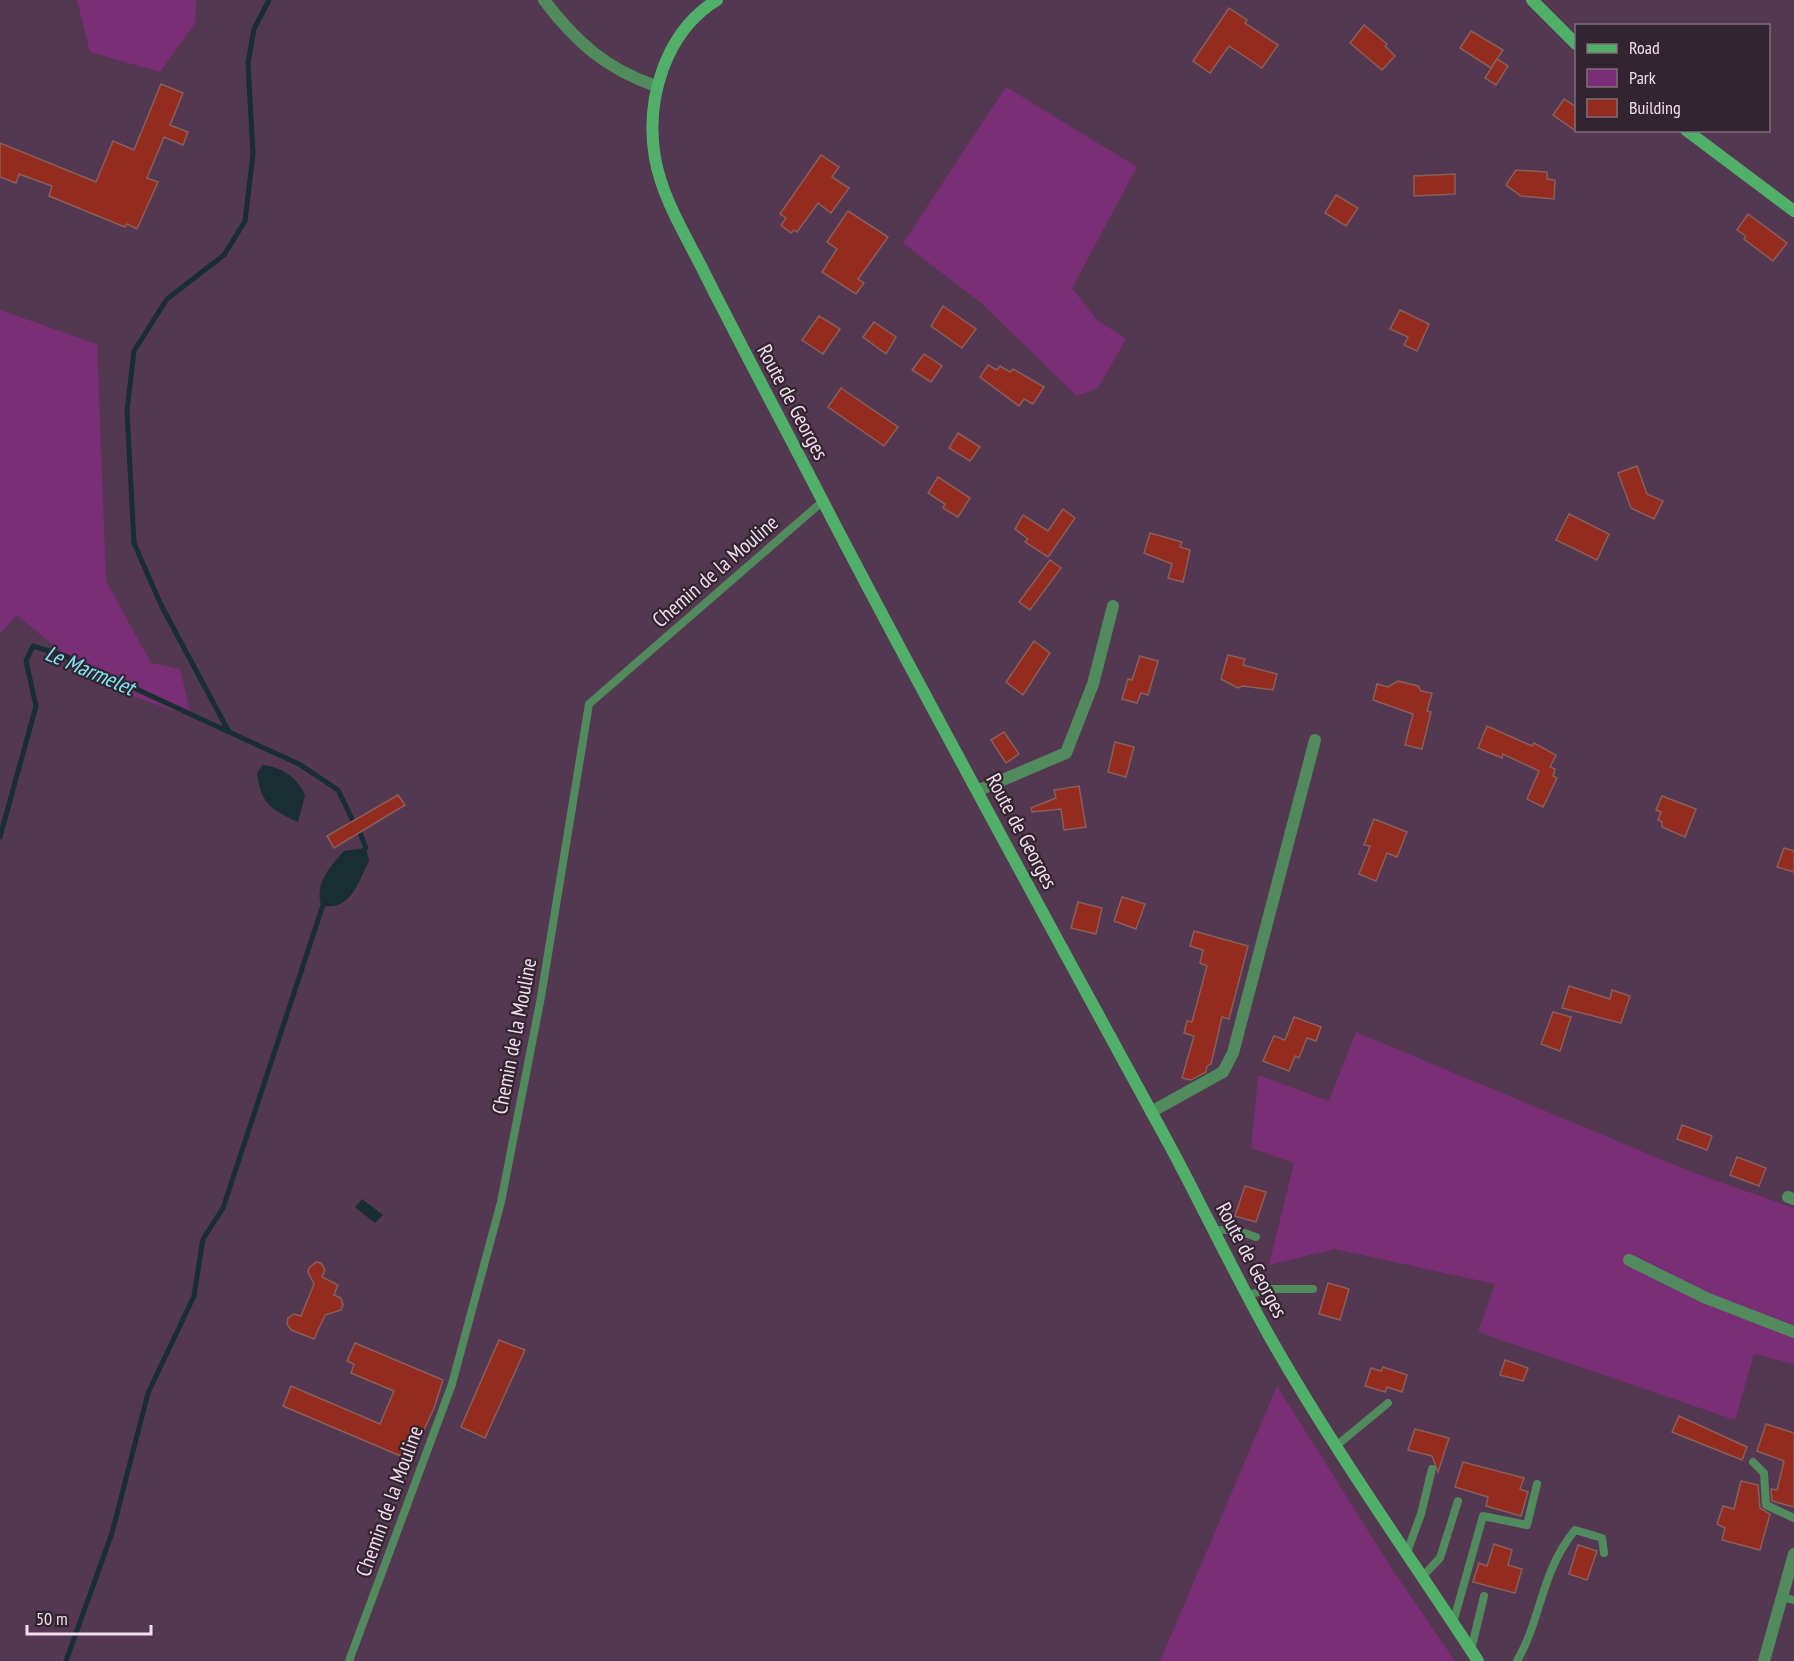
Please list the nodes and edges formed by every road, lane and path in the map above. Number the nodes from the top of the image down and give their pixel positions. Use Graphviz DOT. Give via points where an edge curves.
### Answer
graph roads {
  1 [pos="544,0"];
  2 [pos="717,0"];
  3 [pos="1532,0"];
  4 [pos="1575,43"];
  5 [pos="656,86"];
  6 [pos="1689,132"];
  7 [pos="1794,211"];
  8 [pos="823,501"];
  9 [pos="1113,606"];
  10 [pos="1315,740"];
  11 [pos="979,790"];
  12 [pos="1152,1112"];
  13 [pos="1214,1230"];
  14 [pos="1256,1237"];
  15 [pos="1629,1260"];
  16 [pos="1312,1289"];
  17 [pos="1248,1295"];
  18 [pos="1794,1332"];
  19 [pos="1388,1403"];
  20 [pos="1336,1446"];
  21 [pos="1753,1462"];
  22 [pos="1432,1468"];
  23 [pos="1537,1484"];
  24 [pos="1458,1502"];
  25 [pos="1794,1518"];
  26 [pos="1407,1552"];
  27 [pos="1604,1553"];
  28 [pos="1794,1554"];
  29 [pos="1423,1576"];
  30 [pos="1484,1596"];
  31 [pos="1788,1598"];
  32 [pos="1453,1623"];
  33 [pos="1471,1650"];
  34 [pos="349,1661"];
  35 [pos="1478,1661"];
  36 [pos="1517,1661"];
  37 [pos="1764,1661"];
  1 -- 5 [label="street" via="569,32 594,54 626,75"];
  2 -- 5 [label="street, Route de Georges" via="698,11 671,51"];
  3 -- 4 [label="street"];
  5 -- 8 [label="street, Route de Georges" via="651,129 656,164 669,200"];
  6 -- 7 [label="street"];
  8 -- 11 [label="street, Route de Georges"];
  8 -- 34 [label="lane, Chemin de la Mouline" via="588,704 541,997 501,1202 452,1384"];
  9 -- 11 [label="street" via="1093,684 1066,753"];
  10 -- 12 [label="street" via="1233,1053 1223,1072"];
  11 -- 12 [label="street, Route de Georges"];
  12 -- 13 [label="street, Route de Georges"];
  13 -- 14 [label="lane" via="1236,1230"];
  13 -- 17 [label="street, Route de Georges"];
  15 -- 18 [label="street" via="1706,1298"];
  16 -- 17 [label="lane" via="1270,1289"];
  17 -- 20 [label="street, Route de Georges"];
  19 -- 20 [label="lane"];
  20 -- 26 [label="street, Route de Georges"];
  21 -- 25 [label="lane" via="1764,1473 1766,1505"];
  22 -- 26 [label="lane"];
  23 -- 32 [label="lane" via="1527,1525 1483,1516"];
  24 -- 29 [label="lane" via="1440,1558"];
  26 -- 29 [label="street, Route de Georges"];
  27 -- 36 [label="lane" via="1602,1538 1575,1530 1561,1547"];
  28 -- 31 [label="street"];
  29 -- 32 [label="street, Route de Georges"];
  30 -- 33 [label="lane"];
  31 -- 37 [label="street"];
  32 -- 33 [label="street, Route de Georges"];
  33 -- 35 [label="street, Route de Georges"];
}
